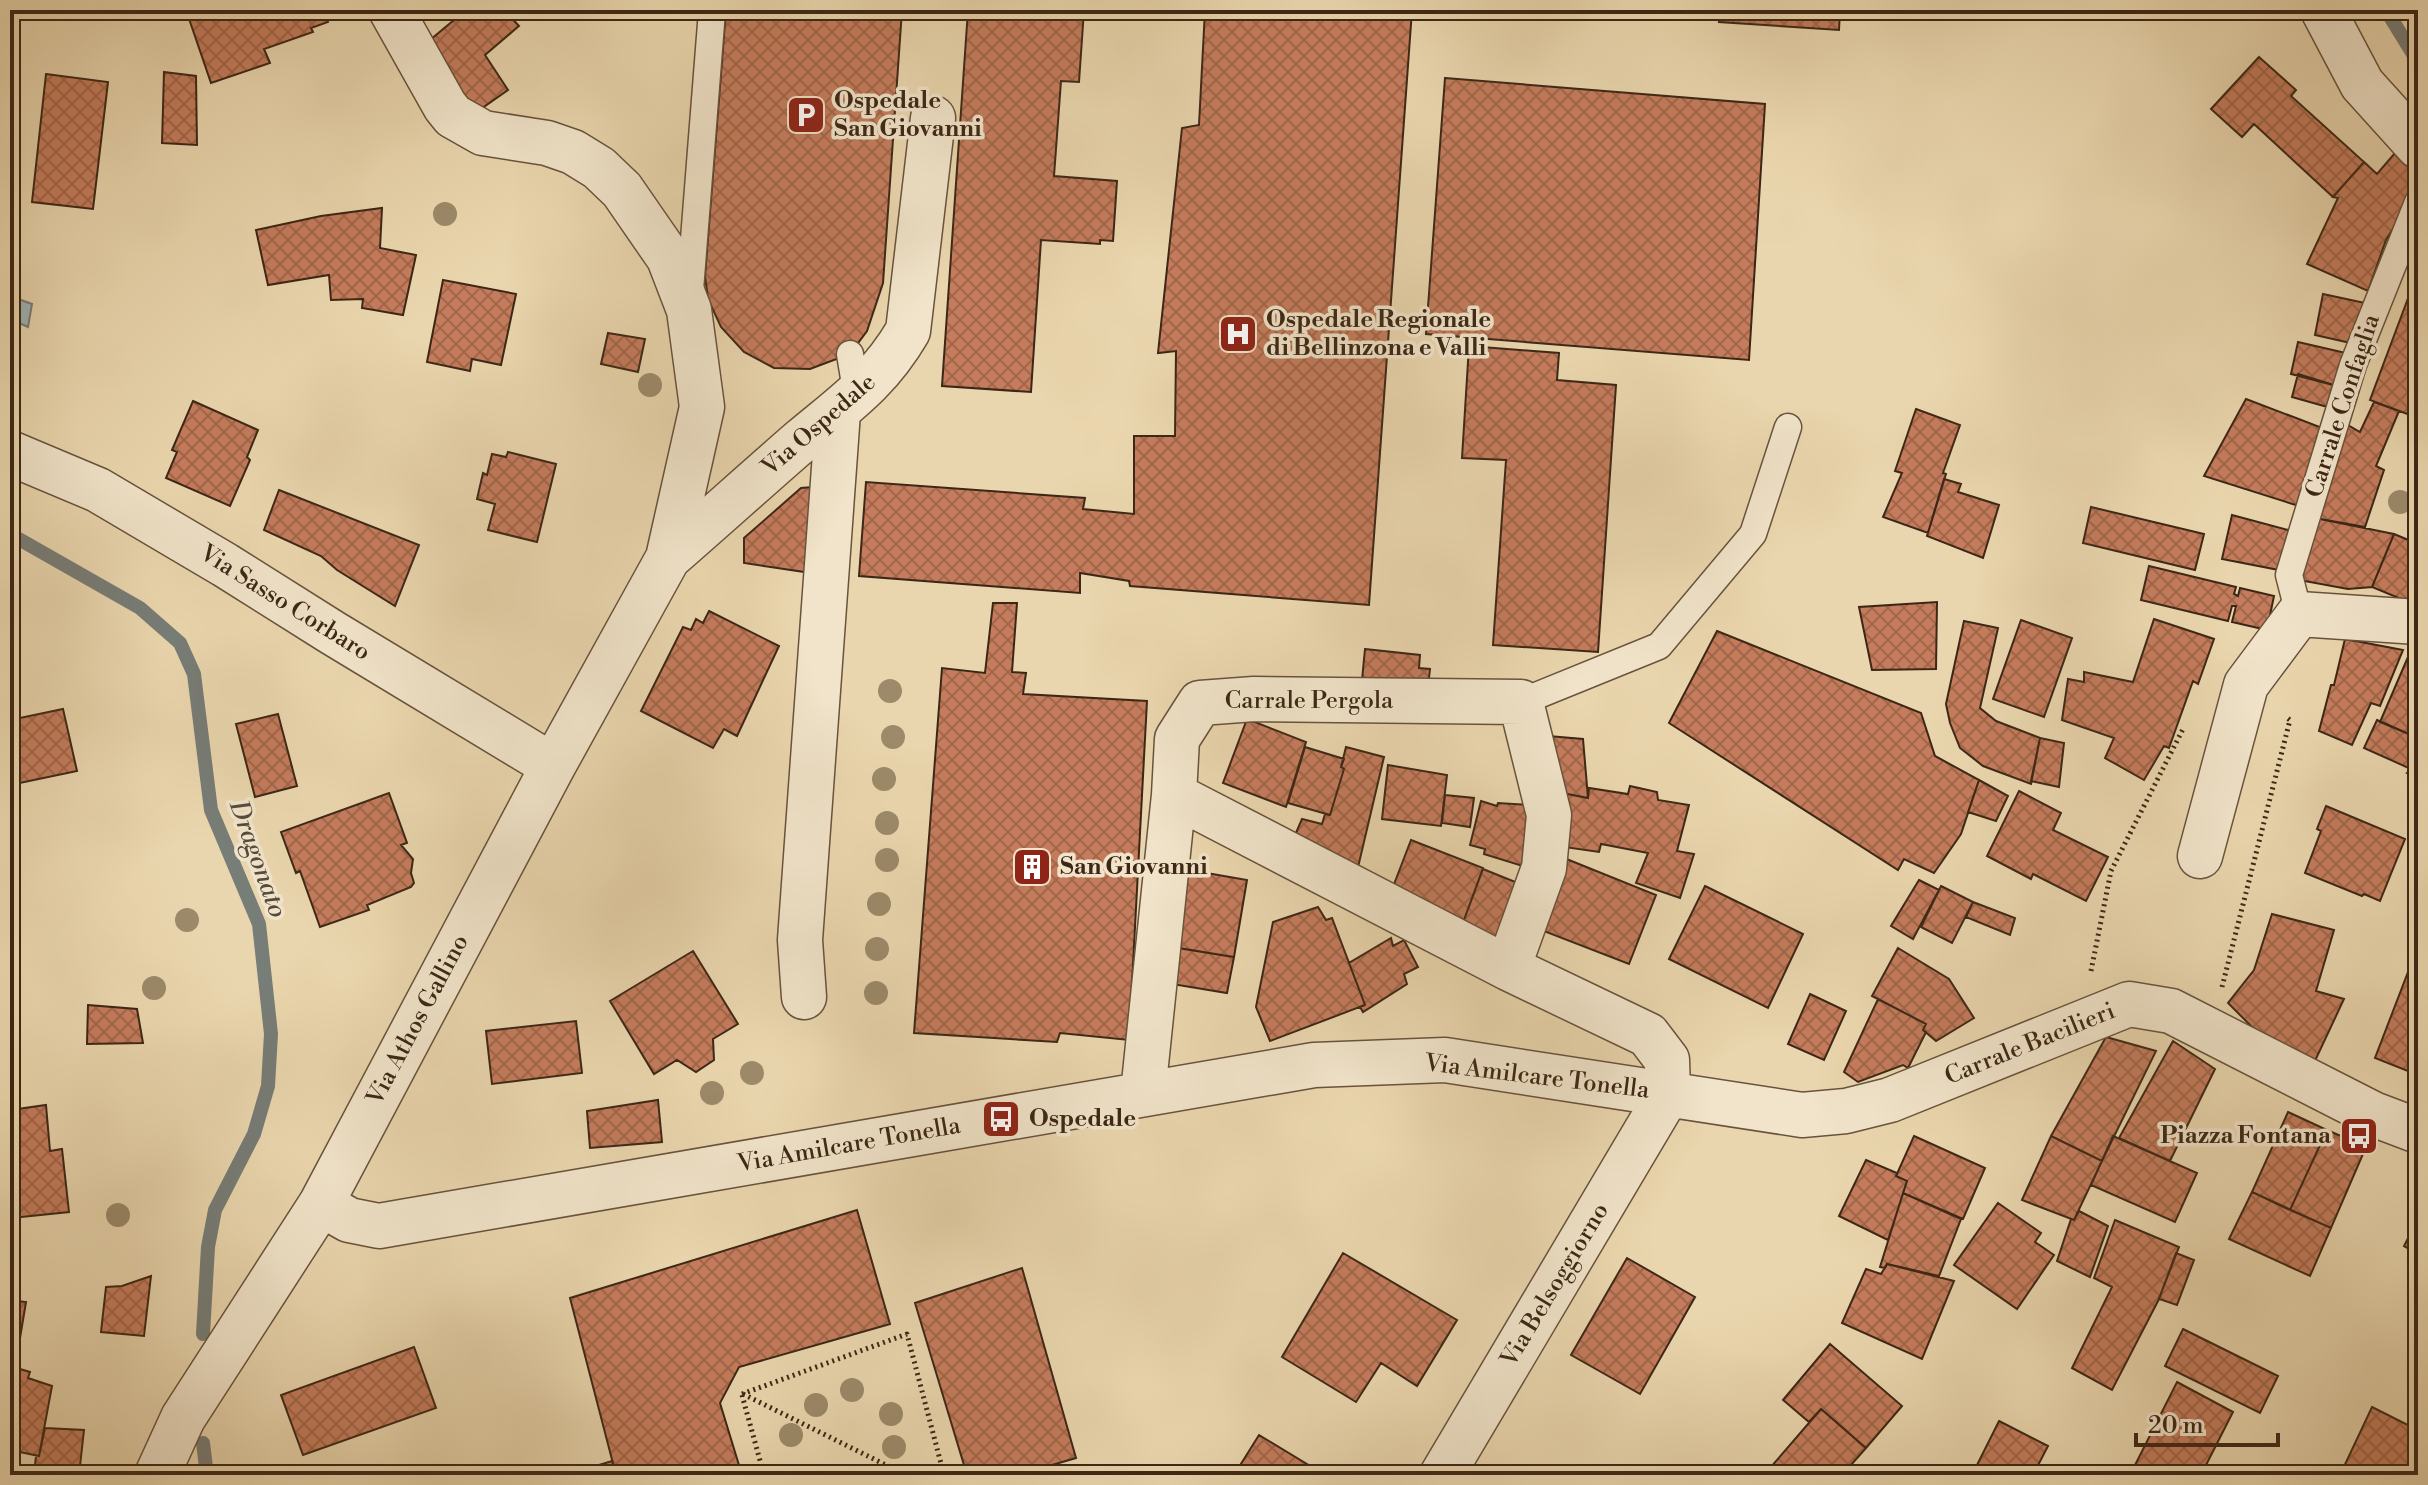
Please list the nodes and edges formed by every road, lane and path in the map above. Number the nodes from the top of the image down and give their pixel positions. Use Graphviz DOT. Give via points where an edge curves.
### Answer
graph roads {
  1 [pos="391,10"];
  2 [pos="2323,10"];
  3 [pos="712,11"];
  4 [pos="933,118"];
  5 [pos="2418,146"];
  6 [pos="2418,202"];
  7 [pos="689,310"];
  8 [pos="850,354"];
  9 [pos="848,404"];
  10 [pos="1788,427"];
  11 [pos="10,430"];
  12 [pos="10,453"];
  13 [pos="53,472"];
  14 [pos="668,558"];
  15 [pos="2299,614"];
  16 [pos="2418,622"];
  17 [pos="1521,702"];
  18 [pos="2186,723"];
  19 [pos="553,766"];
  20 [pos="1174,795"];
  21 [pos="2200,856"];
  22 [pos="1508,968"];
  23 [pos="804,997"];
  24 [pos="2080,1023"];
  25 [pos="1143,1093"];
  26 [pos="1668,1094"];
  27 [pos="2418,1131"];
  28 [pos="321,1204"];
  29 [pos="742,1394"];
  30 [pos="157,1475"];
  31 [pos="764,1475"];
  32 [pos="906,1475"];
  33 [pos="944,1475"];
  34 [pos="1442,1475"];
  1 -- 7 [label="street" via="453,116 483,133 573,152 622,190 669,258"];
  2 -- 5 [label="street" via="2362,84"];
  3 -- 7 [label="lane"];
  4 -- 9 [label="street, Via Ospedale" via="908,331 893,357"];
  6 -- 15 [label="lane, Carrale Confaglia" via="2353,365 2289,575"];
  7 -- 14 [label="street" via="702,407"];
  8 -- 9 [label="lane"];
  9 -- 14 [label="street, Via Ospedale"];
  9 -- 23 [label="street" via="800,940"];
  10 -- 17 [label="lane" via="1753,534 1659,646"];
  11 -- 13 [label="lane"];
  12 -- 13 [label="street, Via Sasso Corbaro"];
  13 -- 19 [label="street, Via Sasso Corbaro" via="98,490 187,542"];
  14 -- 19 [label="street, Via Athos Gallino"];
  15 -- 16 [label="street"];
  15 -- 21 [label="street" via="2246,685"];
  17 -- 20 [label="street, Carrale Pergola" via="1200,703 1177,739"];
  17 -- 22 [label="street" via="1549,815 1544,868"];
  18 -- 24 [label="path" via="2111,871"];
  19 -- 28 [label="street, Via Athos Gallino"];
  20 -- 22 [label="street"];
  20 -- 25 [label="street"];
  22 -- 26 [label="street" via="1648,1035 1667,1060"];
  24 -- 26 [label="street, Carrale Bacilieri" via="1890,1100 1846,1111 1802,1115"];
  24 -- 27 [label="street, Carrale Bacilieri" via="2129,1004 2171,1011 2373,1114"];
  25 -- 26 [label="street, Via Amilcare Tonella" via="1314,1065 1445,1060"];
  25 -- 28 [label="street, Via Amilcare Tonella" via="379,1226 349,1220"];
  26 -- 34 [label="street, Via Belsoggiorno"];
  28 -- 30 [label="street, Via Athos Gallino" via="183,1418"];
  29 -- 31 [label="path"];
  29 -- 32 [label="path"];
  29 -- 33 [label="path" via="907,1334"];
}
